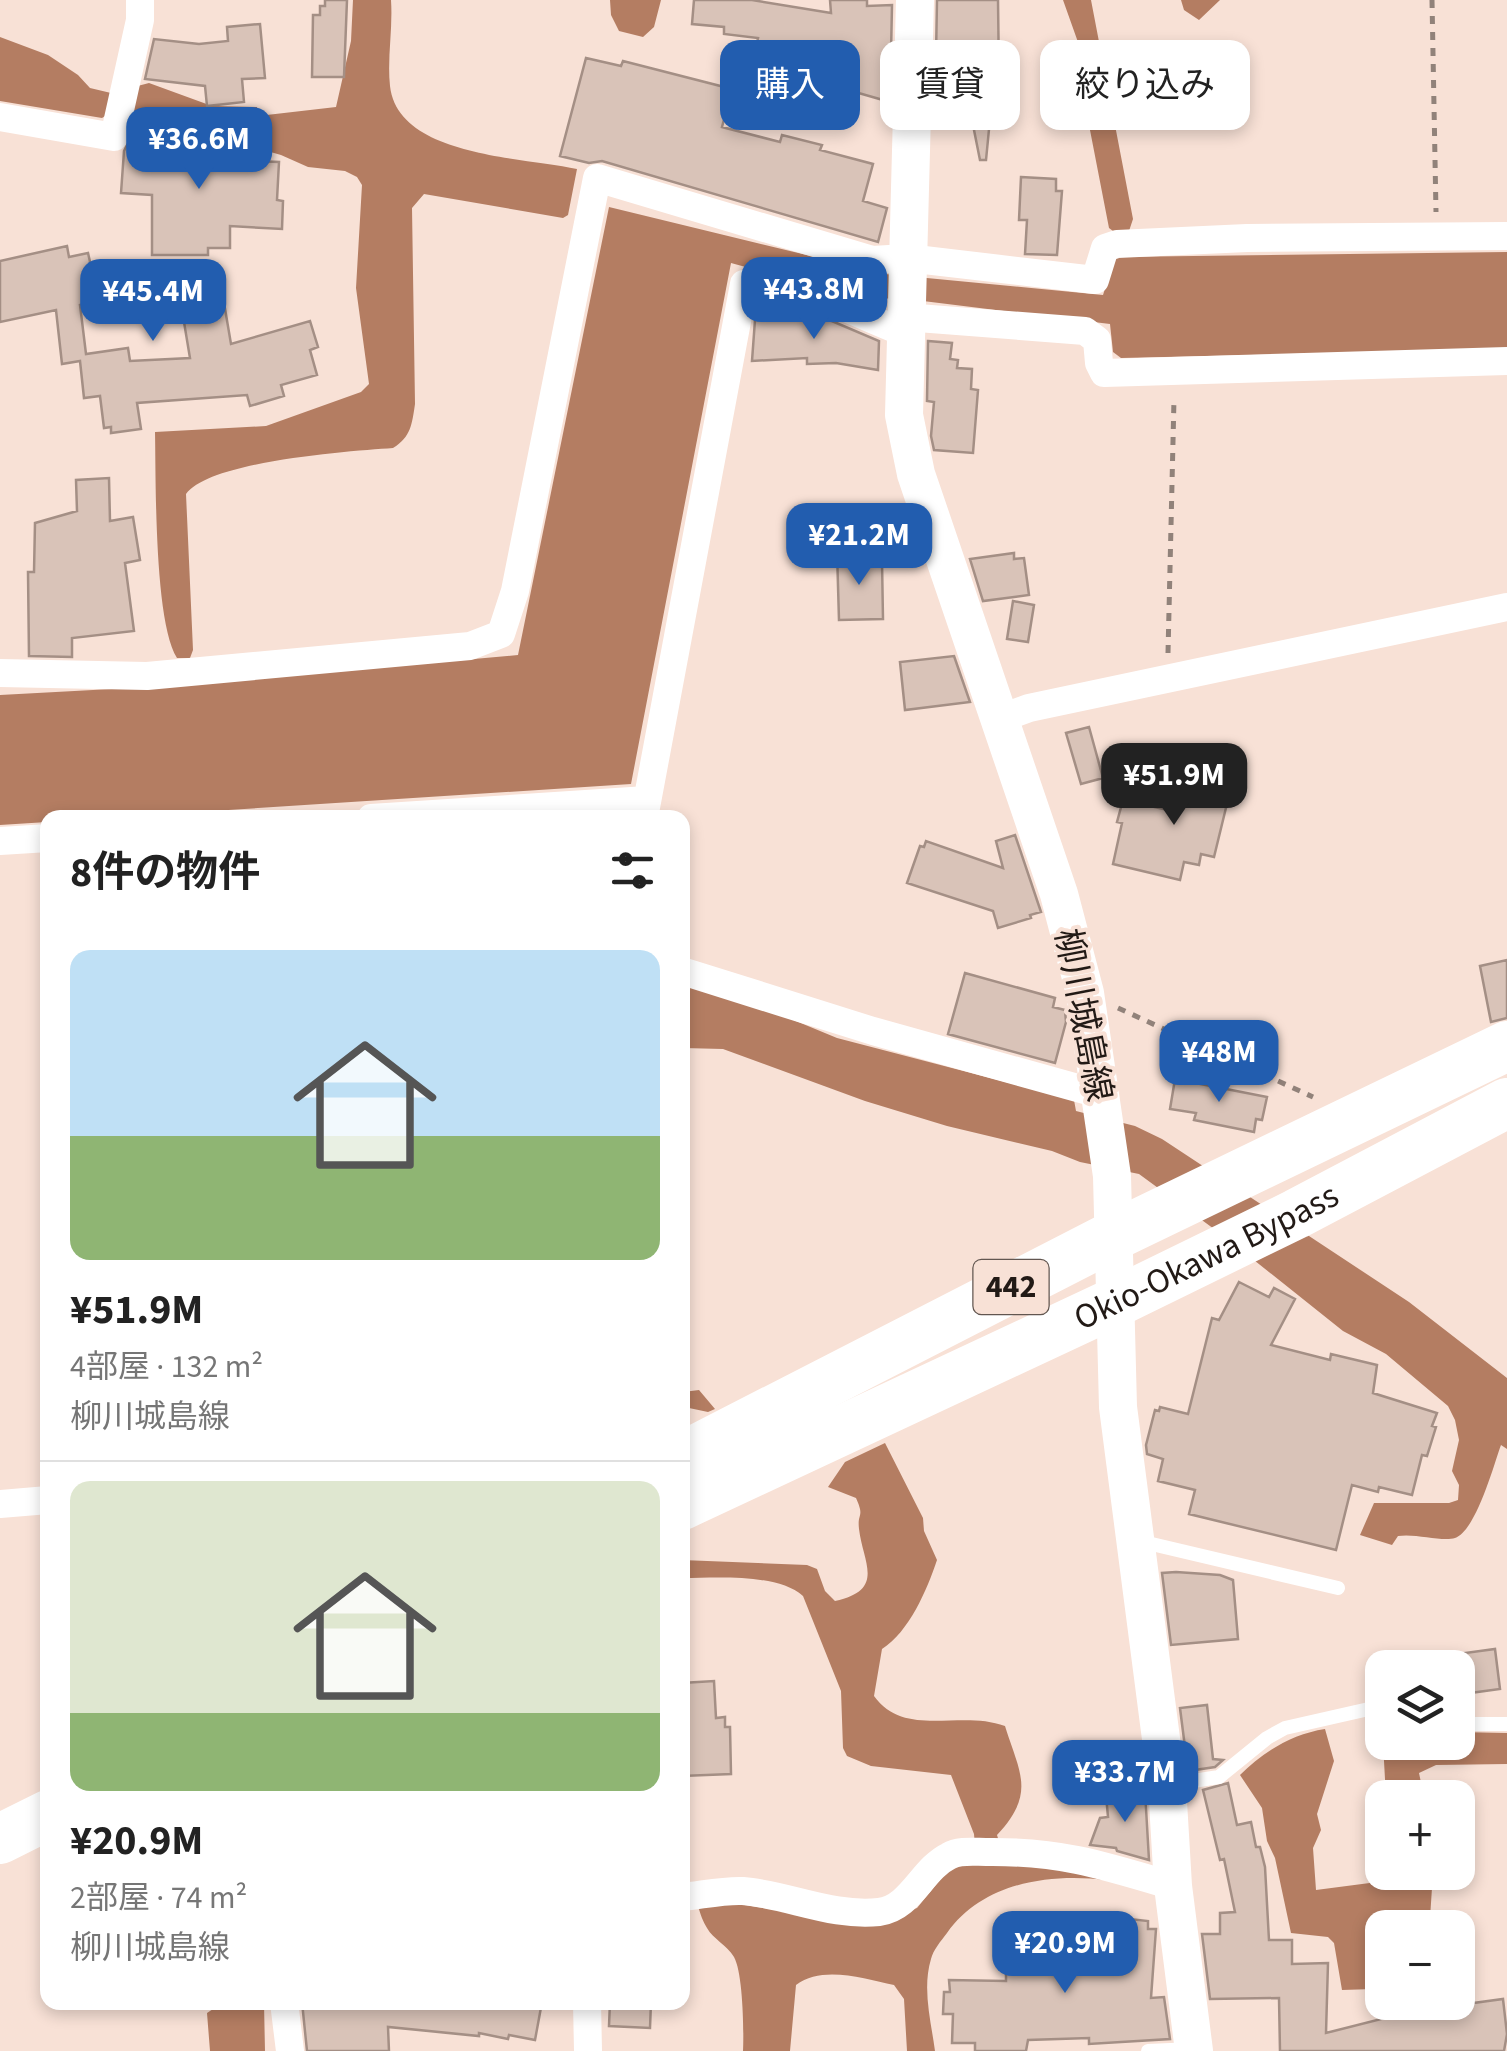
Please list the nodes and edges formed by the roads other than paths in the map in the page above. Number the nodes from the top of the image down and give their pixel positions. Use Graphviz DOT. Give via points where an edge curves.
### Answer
graph roads {
  1 [pos="140,0"];
  2 [pos="916,0"];
  3 [pos="0,117"];
  4 [pos="1507,236"];
  5 [pos="907,261"];
  6 [pos="905,318"];
  7 [pos="1507,362"];
  8 [pos="1507,607"];
  9 [pos="0,673"];
  10 [pos="999,719"];
  11 [pos="646,809"];
  12 [pos="615,810"];
  13 [pos="40,838"];
  14 [pos="0,841"];
  15 [pos="690,974"];
  16 [pos="1507,1046"];
  17 [pos="1100,1101"];
  18 [pos="1507,1103"];
  19 [pos="1113,1236"];
  20 [pos="1114,1303"];
  21 [pos="690,1485"];
  22 [pos="690,1486"];
  23 [pos="40,1501"];
  24 [pos="0,1504"];
  25 [pos="1135,1540"];
  26 [pos="1338,1588"];
  27 [pos="1365,1710"];
  28 [pos="1475,1724"];
  29 [pos="1507,1724"];
  30 [pos="1167,1784"];
  31 [pos="40,1785"];
  32 [pos="0,1804"];
  33 [pos="40,1819"];
  34 [pos="0,1838"];
  35 [pos="1172,1886"];
  36 [pos="690,1896"];
  37 [pos="285,2010"];
  38 [pos="587,2010"];
  39 [pos="1194,2050"];
  40 [pos="290,2051"];
  41 [pos="588,2051"];
  42 [pos="1148,2051"];
  1 -- 3 [label="street" via="114,137"];
  2 -- 5 [label="main road, 柳川城島線"];
  4 -- 5 [label="street" via="1116,244 1105,248 1095,280"];
  5 -- 6 [label="main road, 柳川城島線"];
  5 -- 9 [label="street" via="872,260 596,178 515,591 500,634 470,646 147,676"];
  6 -- 7 [label="street" via="1085,331 1096,340 1104,373"];
  6 -- 10 [label="main road, 柳川城島線" via="908,447"];
  6 -- 11 [label="street" via="757,280 744,284"];
  8 -- 10 [label="street"];
  10 -- 17 [label="main road, 柳川城島線" via="1059,894 1085,993"];
  11 -- 12 [label="street"];
  13 -- 14 [label="street"];
  15 -- 17 [label="street"];
  16 -- 19 [label="highway, Okio-Okawa Bypass / 442"];
  17 -- 19 [label="main road, 柳川城島線"];
  18 -- 20 [label="highway, Okio-Okawa Bypass / 442"];
  19 -- 20 [label="main road, 柳川城島線"];
  19 -- 21 [label="highway, Okio-Okawa Bypass / 442" via="852,1372"];
  20 -- 22 [label="highway, Okio-Okawa Bypass / 442" via="874,1416"];
  20 -- 25 [label="main road, 柳川城島線" via="1118,1407"];
  23 -- 24 [label="street"];
  25 -- 26 [label="lane"];
  25 -- 30 [label="main road, 柳川城島線"];
  27 -- 30 [label="lane" via="1286,1728 1220,1777"];
  28 -- 29 [label="lane"];
  30 -- 35 [label="main road, 柳川城島線"];
  31 -- 32 [label="highway"];
  33 -- 34 [label="highway"];
  35 -- 36 [label="street" via="1085,1859 965,1852 939,1862 898,1905 881,1912 836,1911 743,1891"];
  35 -- 39 [label="main road, 柳川城島線"];
  37 -- 40 [label="street"];
  38 -- 41 [label="street"];
  39 -- 42 [label="lane"];
}
